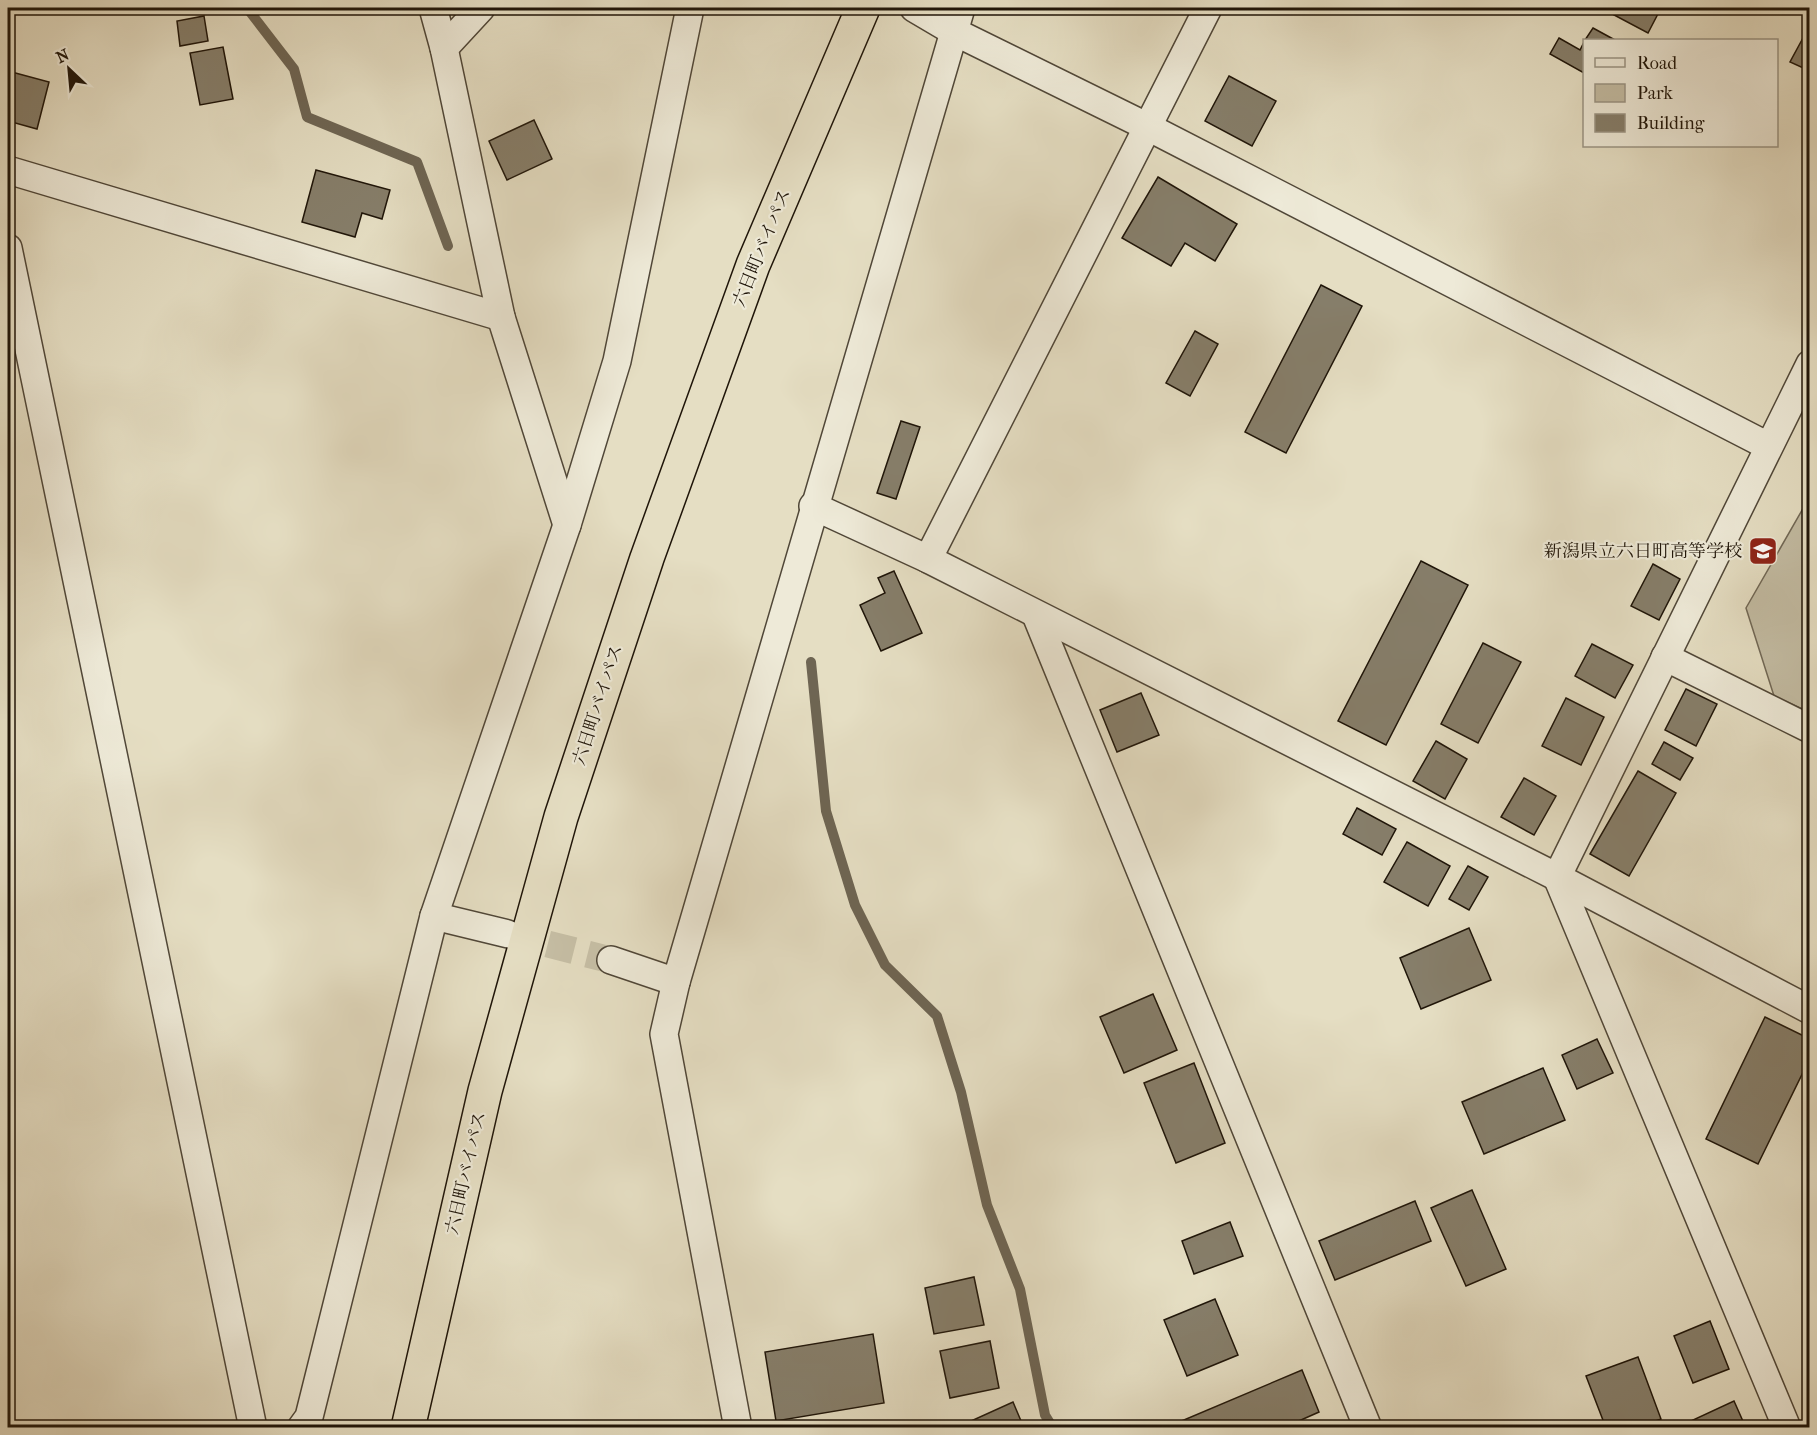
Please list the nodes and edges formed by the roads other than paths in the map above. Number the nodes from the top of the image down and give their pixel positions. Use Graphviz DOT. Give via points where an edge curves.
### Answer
graph roads {
  1 [pos="433,8"];
  2 [pos="481,8"];
  3 [pos="690,8"];
  4 [pos="863,8"];
  5 [pos="914,8"];
  6 [pos="1208,8"];
  7 [pos="957,20"];
  8 [pos="444,48"];
  9 [pos="1148,127"];
  10 [pos="8,170"];
  11 [pos="8,248"];
  12 [pos="501,317"];
  13 [pos="1809,364"];
  14 [pos="1768,446"];
  15 [pos="813,506"];
  16 [pos="567,525"];
  17 [pos="928,559"];
  18 [pos="1036,615"];
  19 [pos="1665,657"];
  20 [pos="1809,729"];
  21 [pos="1557,877"];
  22 [pos="434,916"];
  23 [pos="508,934"];
  24 [pos="611,960"];
  25 [pos="676,982"];
  26 [pos="1809,1010"];
  27 [pos="253,1428"];
  28 [pos="301,1428"];
  29 [pos="408,1428"];
  30 [pos="738,1428"];
  31 [pos="1368,1428"];
  32 [pos="1786,1428"];
  1 -- 8 [label="street"];
  2 -- 8 [label="street"];
  3 -- 16 [label="street" via="617,361"];
  4 -- 29 [label="highway, 六日町バイパス" via="753,265 646,558 561,817 485,1091"];
  5 -- 7 [label="street"];
  6 -- 9 [label="street"];
  7 -- 9 [label="street"];
  7 -- 15 [label="street"];
  8 -- 12 [label="street"];
  9 -- 14 [label="street"];
  9 -- 17 [label="street"];
  10 -- 12 [label="street"];
  11 -- 27 [label="street"];
  12 -- 16 [label="street"];
  13 -- 14 [label="street"];
  14 -- 19 [label="street"];
  15 -- 17 [label="street"];
  15 -- 25 [label="street"];
  16 -- 22 [label="street"];
  17 -- 18 [label="street"];
  18 -- 21 [label="street"];
  18 -- 31 [label="street"];
  19 -- 20 [label="street"];
  19 -- 21 [label="street"];
  21 -- 26 [label="street"];
  21 -- 32 [label="street"];
  22 -- 23 [label="street"];
  22 -- 28 [label="street" via="309,1417"];
  24 -- 25 [label="street"];
  25 -- 30 [label="street" via="664,1034"];
}
